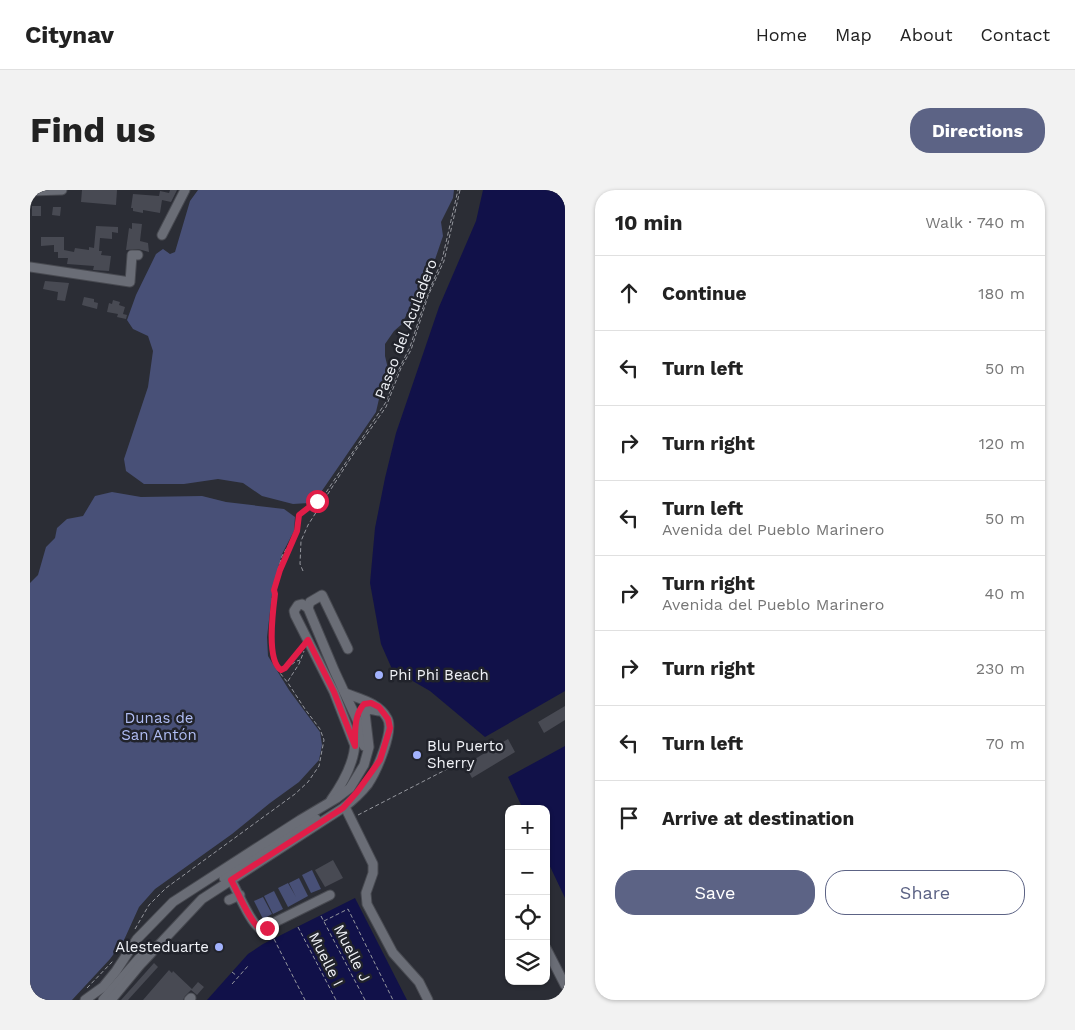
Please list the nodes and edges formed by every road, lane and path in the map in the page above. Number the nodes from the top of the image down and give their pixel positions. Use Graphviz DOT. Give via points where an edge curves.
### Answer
graph roads {
  1 [pos="62,190"];
  2 [pos="185,190"];
  3 [pos="459,190"];
  4 [pos="30,191"];
  5 [pos="162,235"];
  6 [pos="138,255"];
  7 [pos="30,267"];
  8 [pos="303,571"];
  9 [pos="274,591"];
  10 [pos="308,608"];
  11 [pos="308,640"];
  12 [pos="348,649"];
  13 [pos="301,660"];
  14 [pos="280,672"];
  15 [pos="288,682"];
  16 [pos="345,693"];
  17 [pos="368,703"];
  18 [pos="383,712"];
  19 [pos="357,719"];
  20 [pos="355,746"];
  21 [pos="380,760"];
  22 [pos="455,768"];
  23 [pos="359,773"];
  24 [pos="363,784"];
  25 [pos="345,807"];
  26 [pos="331,808"];
  27 [pos="360,814"];
  28 [pos="258,855"];
  29 [pos="236,888"];
  30 [pos="330,895"];
  31 [pos="230,900"];
  32 [pos="321,916"];
  33 [pos="324,921"];
  34 [pos="298,927"];
  35 [pos="135,929"];
  36 [pos="274,939"];
  37 [pos="550,956"];
  38 [pos="115,959"];
  39 [pos="248,966"];
  40 [pos="116,972"];
  41 [pos="232,972"];
  42 [pos="126,973"];
  43 [pos="238,977"];
  44 [pos="232,984"];
  45 [pos="565,985"];
  46 [pos="86,989"];
  47 [pos="85,1000"];
  48 [pos="96,1000"];
  49 [pos="103,1000"];
  50 [pos="109,1000"];
  51 [pos="306,1000"];
  52 [pos="336,1000"];
  53 [pos="365,1000"];
  54 [pos="393,1000"];
  55 [pos="428,1000"];
  1 -- 4 [label="street"];
  2 -- 5 [label="street"];
  3 -- 8 [label="path, Paseo del Aculadero" via="444,260 428,296 411,350 386,407 308,525 301,541 300,564"];
  3 -- 9 [label="path" via="442,260 386,402 323,497 299,515 297,531"];
  6 -- 7 [label="street" via="132,255 130,282"];
  9 -- 11 [label="path" via="272,643 278,667 281,670 285,668"];
  9 -- 14 [label="path" via="270,646 273,664"];
  10 -- 11 [label="street" via="302,604 294,611"];
  10 -- 12 [label="street" via="310,602 322,594"];
  10 -- 16 [label="street"];
  11 -- 13 [label="path"];
  11 -- 20 [label="street" via="337,699"];
  13 -- 14 [label="path"];
  13 -- 15 [label="path"];
  14 -- 15 [label="path"];
  15 -- 35 [label="path" via="323,735 320,766 295,794 166,888 149,905"];
  16 -- 17 [label="street"];
  16 -- 19 [label="street"];
  17 -- 18 [label="street" via="377,705"];
  17 -- 19 [label="street" via="359,710"];
  18 -- 21 [label="street" via="390,728"];
  18 -- 23 [label="street" via="369,709 365,713 369,747"];
  19 -- 20 [label="street"];
  19 -- 23 [label="street" via="364,748"];
  20 -- 26 [label="street" via="353,760"];
  21 -- 24 [label="street"];
  21 -- 25 [label="street" via="369,782"];
  22 -- 27 [label="path" via="457,764"];
  23 -- 26 [label="street"];
  24 -- 25 [label="street"];
  24 -- 26 [label="street"];
  25 -- 26 [label="street"];
  25 -- 29 [label="street"];
  25 -- 55 [label="street" via="373,864 367,904 392,953 419,982"];
  26 -- 28 [label="street"];
  26 -- 40 [label="street" via="174,902 137,939"];
  28 -- 29 [label="street" via="255,862 236,874"];
  28 -- 42 [label="street" via="197,895"];
  29 -- 30 [label="street" via="255,925 261,929"];
  29 -- 31 [label="street"];
  29 -- 50 [label="street" via="197,903"];
  32 -- 33 [label="path, Muelle J"];
  33 -- 53 [label="path, Muelle J"];
  33 -- 54 [label="path" via="348,909"];
  34 -- 52 [label="path, Muelle I"];
  36 -- 51 [label="path"];
  37 -- 45 [label="street"];
  38 -- 46 [label="path"];
  39 -- 43 [label="path"];
  40 -- 47 [label="street"];
  40 -- 48 [label="street"];
  41 -- 43 [label="path"];
  42 -- 49 [label="street"];
  42 -- 50 [label="street"];
  43 -- 44 [label="path"];
}
